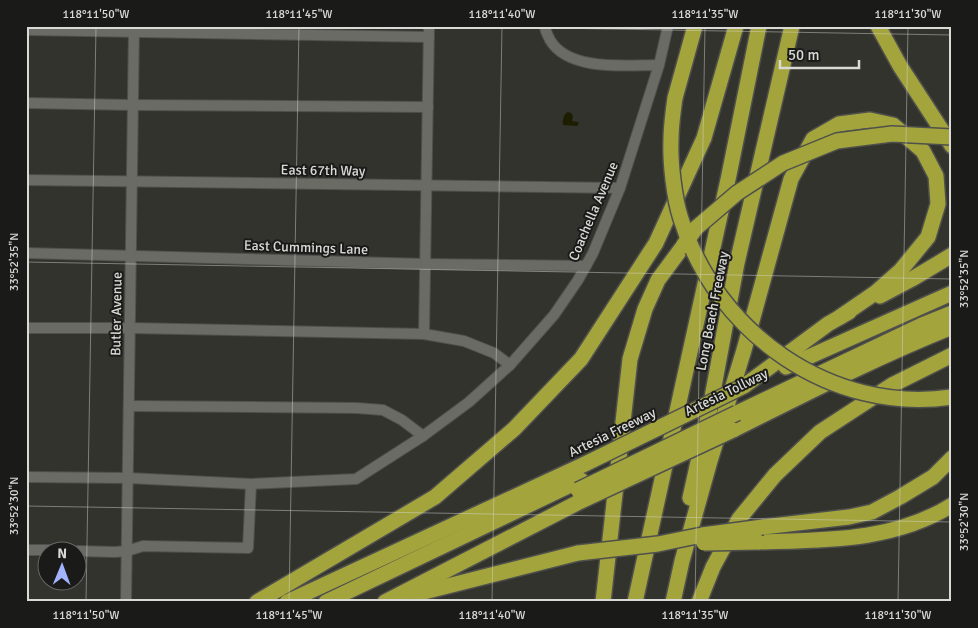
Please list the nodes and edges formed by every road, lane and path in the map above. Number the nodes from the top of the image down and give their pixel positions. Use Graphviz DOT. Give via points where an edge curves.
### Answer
graph roads {
  1 [pos="429,26"];
  2 [pos="545,26"];
  3 [pos="668,26"];
  4 [pos="695,26"];
  5 [pos="736,26"];
  6 [pos="759,26"];
  7 [pos="792,26"];
  8 [pos="878,26"];
  9 [pos="134,29"];
  10 [pos="26,30"];
  11 [pos="429,37"];
  12 [pos="659,65"];
  13 [pos="26,103"];
  14 [pos="132,105"];
  15 [pos="428,107"];
  16 [pos="952,137"];
  17 [pos="952,146"];
  18 [pos="26,180"];
  19 [pos="131,181"];
  20 [pos="427,185"];
  21 [pos="620,188"];
  22 [pos="26,253"];
  23 [pos="131,255"];
  24 [pos="952,255"];
  25 [pos="425,264"];
  26 [pos="586,266"];
  27 [pos="952,293"];
  28 [pos="952,305"];
  29 [pos="952,313"];
  30 [pos="840,317"];
  31 [pos="952,327"];
  32 [pos="26,328"];
  33 [pos="130,328"];
  34 [pos="424,334"];
  35 [pos="952,355"];
  36 [pos="510,365"];
  37 [pos="744,386"];
  38 [pos="952,397"];
  39 [pos="128,406"];
  40 [pos="738,409"];
  41 [pos="423,436"];
  42 [pos="952,458"];
  43 [pos="26,477"];
  44 [pos="128,478"];
  45 [pos="251,484"];
  46 [pos="579,491"];
  47 [pos="952,505"];
  48 [pos="658,544"];
  49 [pos="127,550"];
  50 [pos="88,551"];
  51 [pos="385,601"];
  52 [pos="126,602"];
  53 [pos="257,602"];
  54 [pos="287,602"];
  55 [pos="326,602"];
  56 [pos="342,602"];
  57 [pos="603,602"];
  58 [pos="635,602"];
  59 [pos="667,602"];
  60 [pos="673,602"];
  61 [pos="699,602"];
  1 -- 11 [label="street"];
  2 -- 12 [label="street" via="556,49 575,60 606,66"];
  3 -- 12 [label="street, Coachella Avenue"];
  4 -- 38 [label="highway, bridge" via="674,98 671,142 680,218 693,252 711,284 735,315 764,344 800,368 829,382 868,394 903,399"];
  5 -- 53 [label="highway" via="704,138 656,243 581,359 514,429 435,497"];
  6 -- 58 [label="highway, Long Beach Freeway"];
  7 -- 59 [label="highway, Long Beach Freeway" via="737,263 710,408"];
  8 -- 17 [label="highway"];
  9 -- 10 [label="street"];
  9 -- 11 [label="street"];
  9 -- 14 [label="street, Butler Avenue"];
  11 -- 15 [label="street"];
  12 -- 21 [label="street, Coachella Avenue"];
  13 -- 14 [label="street"];
  14 -- 15 [label="street"];
  14 -- 19 [label="street, Butler Avenue"];
  15 -- 20 [label="street"];
  16 -- 57 [label="highway, bridge" via="892,134 837,140 782,163 737,193 696,228 658,280 645,309 630,359"];
  18 -- 19 [label="street, East 67th Way"];
  19 -- 20 [label="street, East 67th Way"];
  19 -- 23 [label="street, Butler Avenue"];
  20 -- 21 [label="street, East 67th Way"];
  20 -- 25 [label="street"];
  21 -- 26 [label="street, Coachella Avenue"];
  22 -- 23 [label="street, East Cummings Lane"];
  23 -- 25 [label="street, East Cummings Lane"];
  23 -- 33 [label="street, Butler Avenue"];
  24 -- 30 [label="highway"];
  25 -- 26 [label="street, East Cummings Lane"];
  25 -- 34 [label="street"];
  26 -- 36 [label="street, Coachella Avenue" via="554,315"];
  27 -- 37 [label="highway, Artesia Freeway"];
  28 -- 40 [label="highway, Artesia Tollway"];
  29 -- 40 [label="highway, Artesia Tollway"];
  30 -- 37 [label="highway"];
  30 -- 60 [label="highway" via="901,270 928,237 938,204 936,176 923,151 892,125 870,120 839,124 813,139 791,179"];
  31 -- 46 [label="highway, bridge" via="848,372 733,430"];
  32 -- 33 [label="street"];
  33 -- 34 [label="street"];
  33 -- 39 [label="street, Butler Avenue"];
  34 -- 36 [label="street" via="464,341 494,352"];
  35 -- 61 [label="highway" via="892,385 820,432 775,475 739,519 713,567"];
  36 -- 41 [label="street, Coachella Avenue" via="469,402"];
  37 -- 54 [label="highway, Artesia Freeway, bridge" via="585,464"];
  39 -- 41 [label="street" via="383,410"];
  39 -- 44 [label="street, Butler Avenue"];
  40 -- 46 [label="highway, Artesia Tollway"];
  41 -- 45 [label="street, Coachella Avenue" via="356,479"];
  42 -- 48 [label="highway, bridge" via="933,477 872,512"];
  43 -- 44 [label="street, Coachella Avenue"];
  44 -- 45 [label="street, Coachella Avenue"];
  44 -- 49 [label="street, Butler Avenue"];
  45 -- 49 [label="street" via="248,548 143,546"];
  46 -- 51 [label="highway"];
  46 -- 55 [label="highway, Artesia Tollway"];
  46 -- 56 [label="highway, Artesia Tollway"];
  47 -- 48 [label="highway, bridge" via="905,527 873,535 841,539"];
  48 -- 51 [label="highway, bridge" via="578,553"];
  49 -- 50 [label="street"];
  49 -- 52 [label="street, Butler Avenue"];
}
